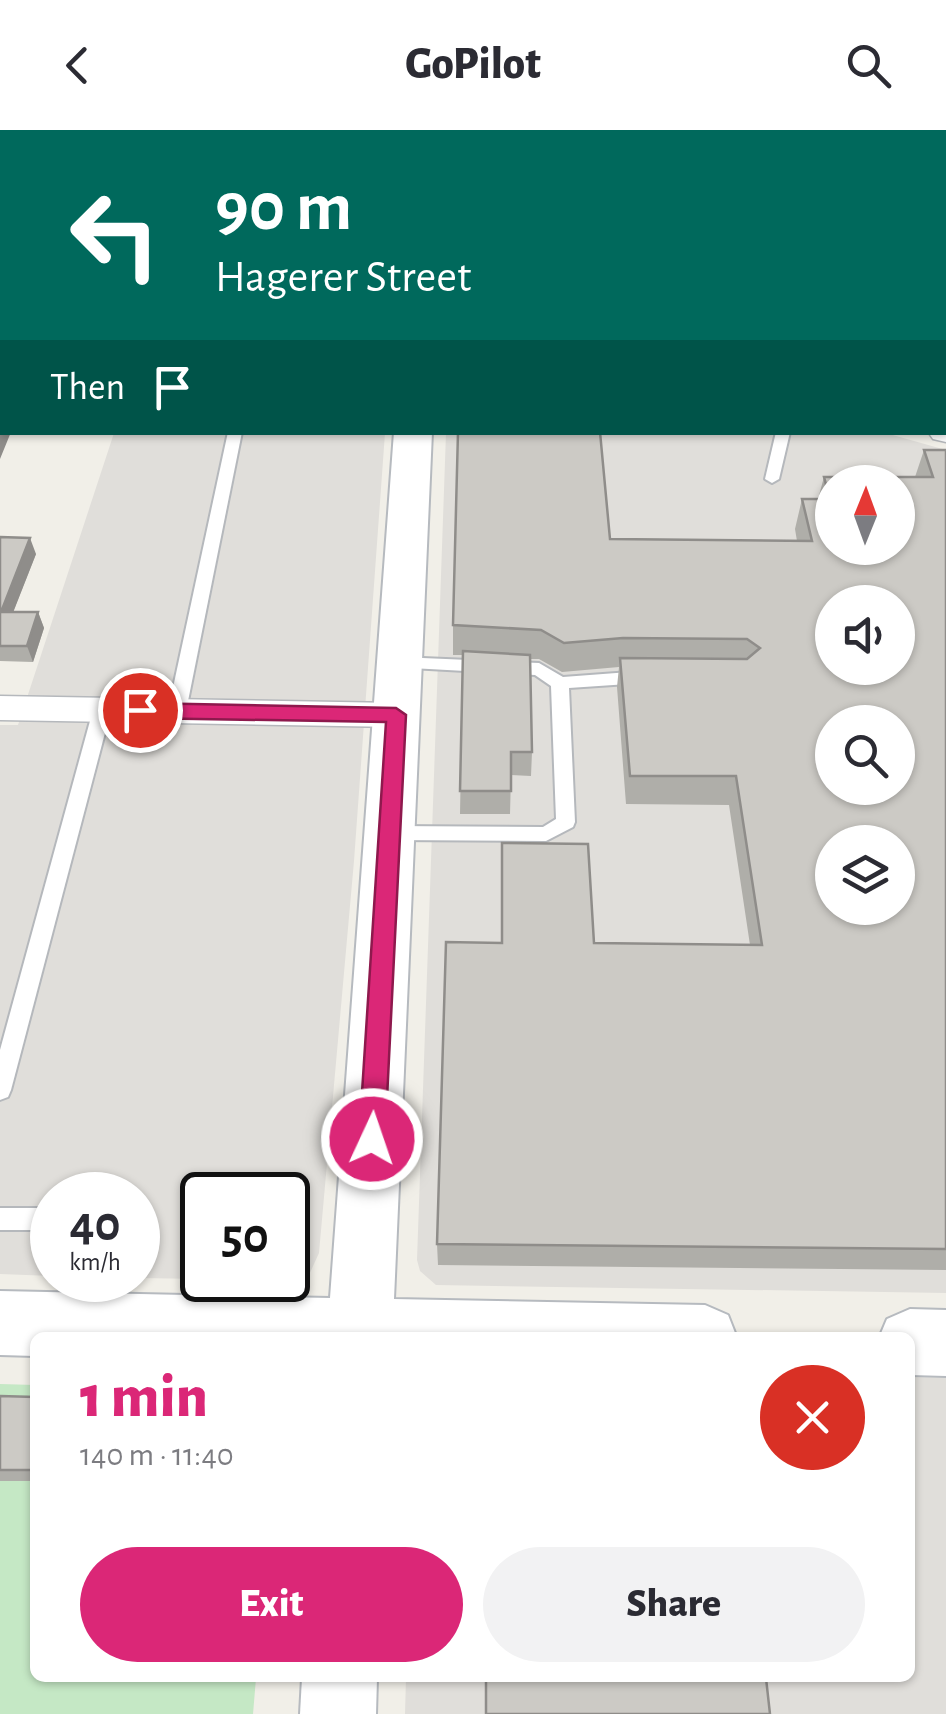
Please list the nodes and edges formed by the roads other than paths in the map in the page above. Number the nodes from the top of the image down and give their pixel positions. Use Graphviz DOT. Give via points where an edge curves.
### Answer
graph roads {
  1 [pos="234,435"];
  2 [pos="413,435"];
  3 [pos="782,435"];
  4 [pos="772,478"];
  5 [pos="399,663"];
  6 [pos="671,677"];
  7 [pos="560,683"];
  8 [pos="0,708"];
  9 [pos="102,710"];
  10 [pos="177,711"];
  11 [pos="396,715"];
  12 [pos="390,833"];
  13 [pos="0,1090"];
  14 [pos="0,1219"];
  15 [pos="30,1219"];
  16 [pos="90,1302"];
  17 [pos="0,1323"];
  18 [pos="344,1332"];
  19 [pos="361,1332"];
  20 [pos="915,1342"];
  21 [pos="946,1343"];
  22 [pos="340,1682"];
  23 [pos="338,1714"];
  1 -- 10 [label="lane"];
  2 -- 5 [label="main road"];
  3 -- 4 [label="lane"];
  5 -- 7 [label="lane" via="539,669"];
  5 -- 11 [label="main road"];
  6 -- 7 [label="lane"];
  7 -- 12 [label="lane" via="566,822 546,834"];
  8 -- 9 [label="street"];
  9 -- 10 [label="street"];
  9 -- 13 [label="lane"];
  10 -- 11 [label="street"];
  11 -- 12 [label="main road"];
  12 -- 19 [label="main road"];
  14 -- 15 [label="lane"];
  16 -- 17 [label="main road"];
  16 -- 18 [label="main road"];
  20 -- 21 [label="main road"];
  22 -- 23 [label="main road"];
}
